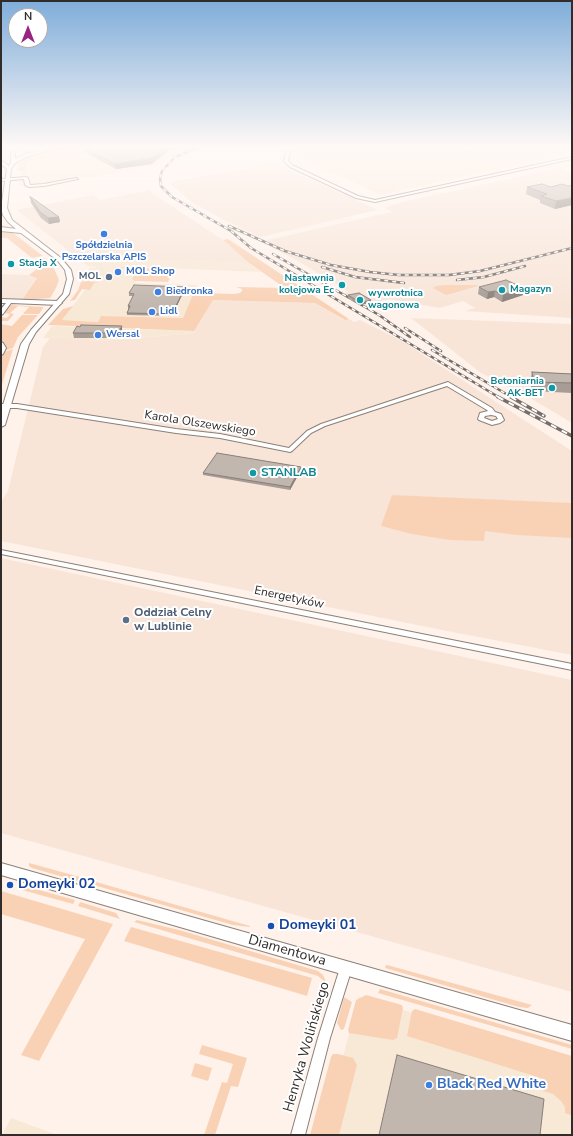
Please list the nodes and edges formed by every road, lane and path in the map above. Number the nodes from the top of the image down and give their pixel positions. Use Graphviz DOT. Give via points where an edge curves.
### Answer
graph roads {
  1 [pos="4,200"];
  2 [pos="2,210"];
  3 [pos="15,224"];
  4 [pos="1,227"];
  5 [pos="23,231"];
  6 [pos="1,301"];
  7 [pos="10,301"];
  8 [pos="59,303"];
  9 [pos="1,313"];
  10 [pos="1,344"];
  11 [pos="1,353"];
  12 [pos="4,406"];
  13 [pos="492,413"];
  14 [pos="1,425"];
  15 [pos="1,552"];
  16 [pos="572,668"];
  17 [pos="1,869"];
  18 [pos="346,968"];
  19 [pos="572,1033"];
  20 [pos="298,1135"];
  1 -- 2 [label="street"];
  2 -- 3 [label="street"];
  3 -- 4 [label="street"];
  3 -- 5 [label="street"];
  4 -- 5 [label="street"];
  5 -- 8 [label="street" via="59,259 68,270 68,290"];
  6 -- 7 [label="street"];
  7 -- 8 [label="street"];
  7 -- 9 [label="street"];
  8 -- 12 [label="street" via="27,339"];
  10 -- 11 [label="street"];
  12 -- 13 [label="street, Karola Olszewskiego" via="33,408 220,436 290,450 309,432 323,425 448,384 490,408"];
  12 -- 14 [label="street"];
  15 -- 16 [label="street, Energetyków"];
  17 -- 18 [label="street, Diamentowa"];
  18 -- 19 [label="street, Diamentowa"];
  18 -- 20 [label="street, Henryka Wolińskiego"];
}
